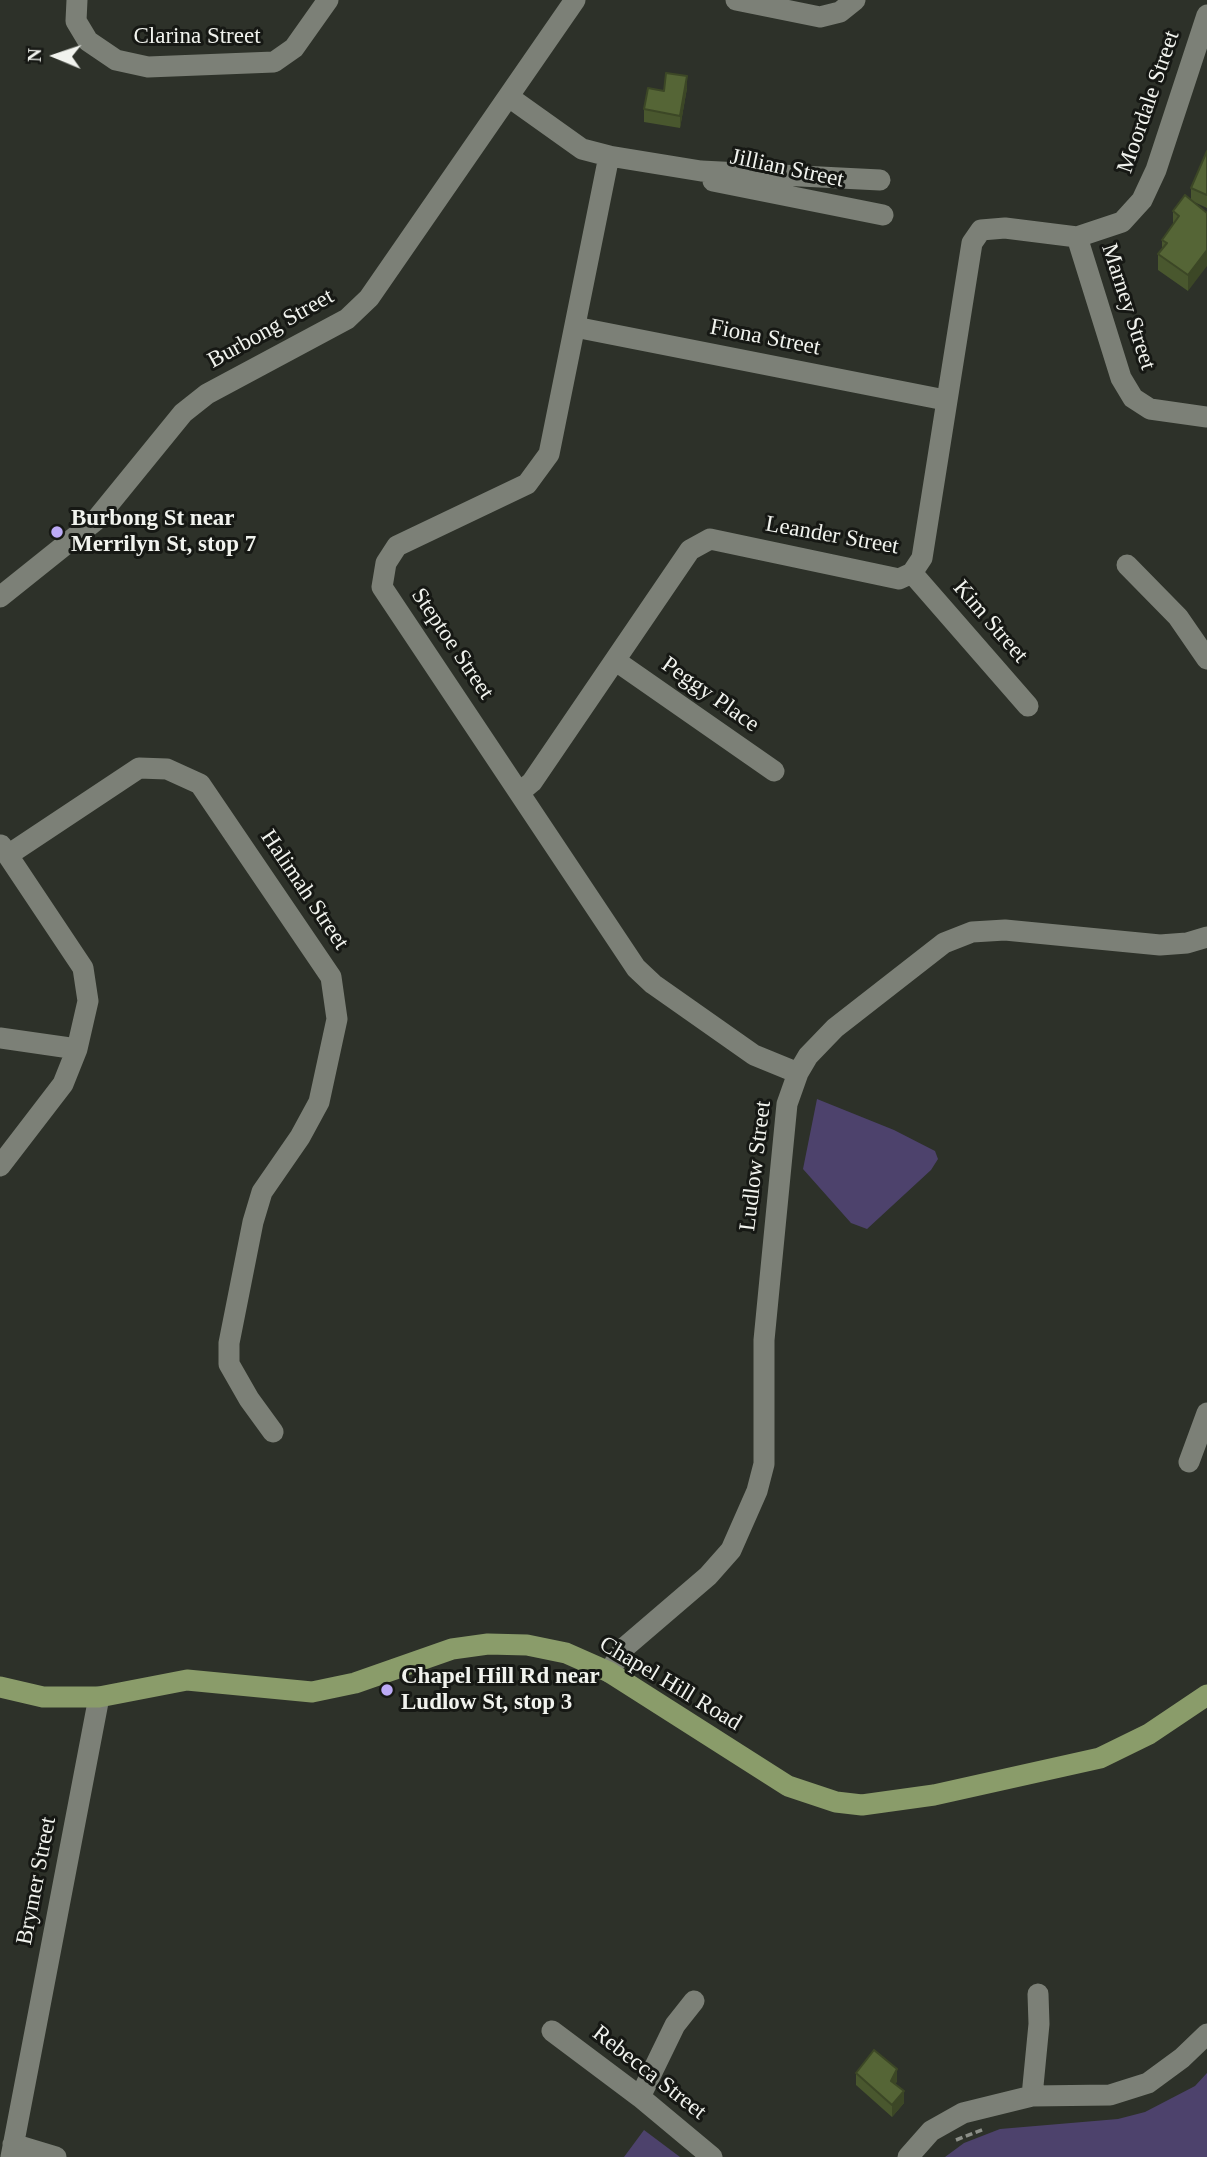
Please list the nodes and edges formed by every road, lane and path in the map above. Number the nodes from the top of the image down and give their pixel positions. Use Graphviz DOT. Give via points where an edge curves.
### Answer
graph roads {
  1 [pos="77,0"];
  2 [pos="328,0"];
  3 [pos="575,0"];
  4 [pos="736,0"];
  5 [pos="855,0"];
  6 [pos="1207,15"];
  7 [pos="509,97"];
  8 [pos="609,156"];
  9 [pos="682,169"];
  10 [pos="880,180"];
  11 [pos="883,215"];
  12 [pos="981,230"];
  13 [pos="1077,237"];
  14 [pos="575,327"];
  15 [pos="945,400"];
  16 [pos="1207,417"];
  17 [pos="1127,565"];
  18 [pos="912,573"];
  19 [pos="0,597"];
  20 [pos="1207,659"];
  21 [pos="616,661"];
  22 [pos="1028,706"];
  23 [pos="774,771"];
  24 [pos="520,792"];
  25 [pos="4,849"];
  26 [pos="1207,937"];
  27 [pos="0,1038"];
  28 [pos="78,1049"];
  29 [pos="798,1073"];
  30 [pos="0,1166"];
  31 [pos="1207,1413"];
  32 [pos="273,1432"];
  33 [pos="1189,1462"];
  34 [pos="609,1672"];
  35 [pos="0,1687"];
  36 [pos="1207,1695"];
  37 [pos="99,1697"];
  38 [pos="1038,1994"];
  39 [pos="694,2001"];
  40 [pos="552,2031"];
  41 [pos="1207,2034"];
  42 [pos="1032,2096"];
  43 [pos="640,2097"];
  44 [pos="12,2150"];
  45 [pos="56,2157"];
  46 [pos="712,2157"];
  47 [pos="908,2157"];
  1 -- 2 [label="street, Clarina Street" via="76,21 88,41 116,60 148,67 274,62 294,48"];
  3 -- 7 [label="street, Burbong Street"];
  4 -- 5 [label="street" via="820,17 840,12"];
  6 -- 13 [label="street, Moordale Street" via="1142,200 1122,222"];
  7 -- 8 [label="street" via="582,149"];
  7 -- 19 [label="street, Burbong Street" via="369,298 347,319 207,394 183,413 95,521"];
  8 -- 9 [label="street, Jillian Street"];
  8 -- 14 [label="street, Steptoe Street"];
  9 -- 10 [label="street, Jillian Street"];
  9 -- 11 [label="street, Jillian Street" via="739,188"];
  12 -- 13 [label="street, Moordale Street"];
  12 -- 15 [label="street, Leander Street" via="972,243"];
  13 -- 16 [label="street, Marney Street" via="1121,377 1133,398 1150,409"];
  14 -- 15 [label="street, Fiona Street"];
  14 -- 24 [label="street, Steptoe Street" via="549,454 527,484 397,546 386,563 383,587"];
  15 -- 18 [label="street, Leander Street" via="922,558"];
  17 -- 20 [label="street" via="1178,617"];
  18 -- 21 [label="street, Leander Street" via="899,579 710,539 690,550"];
  18 -- 22 [label="street, Kim Street"];
  21 -- 23 [label="street, Peggy Place"];
  21 -- 24 [label="street, Leander Street" via="532,782"];
  24 -- 29 [label="street, Steptoe Street" via="636,968 754,1055"];
  25 -- 28 [label="street" via="83,968 88,1001"];
  25 -- 32 [label="street, Halimah Street" via="139,768 167,769 200,784 331,977 337,1019 319,1102 262,1192 229,1343 229,1364"];
  26 -- 29 [label="street, Ludlow Street" via="1160,945 1005,930 972,932 944,943 835,1028"];
  27 -- 28 [label="street"];
  28 -- 30 [label="street" via="63,1084"];
  29 -- 34 [label="street, Ludlow Street" via="787,1104 764,1340 764,1464 757,1492 730,1550 708,1576 624,1648"];
  31 -- 33 [label="street"];
  34 -- 36 [label="main road, Chapel Hill Road" via="771,1778 811,1795 862,1805 934,1795 1100,1758 1149,1734"];
  34 -- 37 [label="main road, Chapel Hill Road" via="566,1653 488,1644 452,1649 355,1683 312,1692 187,1680"];
  35 -- 37 [label="main road, Chapel Hill Road" via="43,1697"];
  37 -- 44 [label="street, Brymer Street"];
  38 -- 42 [label="street"];
  39 -- 43 [label="street" via="675,2025"];
  40 -- 43 [label="street, Rebecca Street"];
  41 -- 42 [label="street" via="1148,2083 1110,2095"];
  42 -- 47 [label="street" via="963,2113 931,2131"];
  43 -- 46 [label="street, Rebecca Street"];
  44 -- 45 [label="street"];
}
